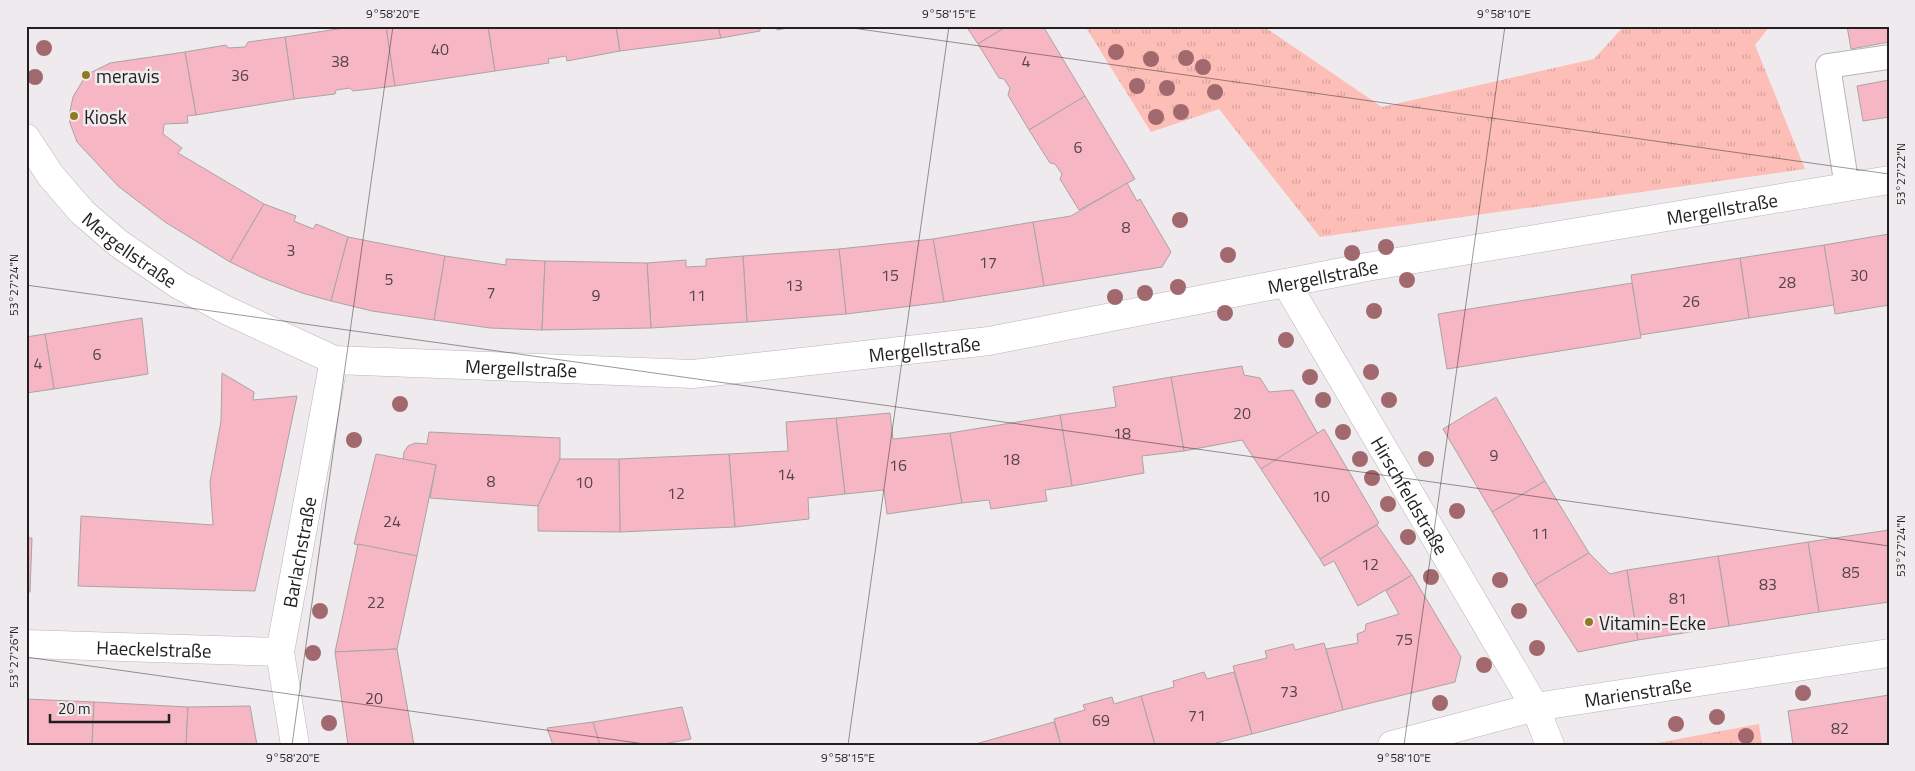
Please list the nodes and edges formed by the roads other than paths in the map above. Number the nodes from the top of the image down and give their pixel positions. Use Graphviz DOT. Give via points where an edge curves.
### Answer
graph roads {
  1 [pos="1889,57"];
  2 [pos="26,138"];
  3 [pos="1889,180"];
  4 [pos="1847,188"];
  5 [pos="1286,284"];
  6 [pos="334,360"];
  7 [pos="26,644"];
  8 [pos="280,652"];
  9 [pos="1889,653"];
  10 [pos="1536,707"];
  11 [pos="295,745"];
  12 [pos="1392,745"];
  13 [pos="1550,745"];
  1 -- 4 [label="lane" via="1828,66"];
  2 -- 6 [label="street, Mergellstraße" via="51,176 82,212 118,243 180,285 226,310"];
  3 -- 4 [label="street, Mergellstraße"];
  4 -- 5 [label="street, Mergellstraße" via="1367,267"];
  5 -- 6 [label="street, Mergellstraße" via="989,341 693,374"];
  5 -- 10 [label="street, Hirschfeldstraße"];
  6 -- 8 [label="street, Barlachstraße"];
  7 -- 8 [label="street, Haeckelstraße"];
  8 -- 11 [label="street, Barlachstraße"];
  9 -- 10 [label="street, Marienstraße"];
  10 -- 12 [label="street, Marienstraße"];
  10 -- 13 [label="street, Hirschfeldstraße"];
}
